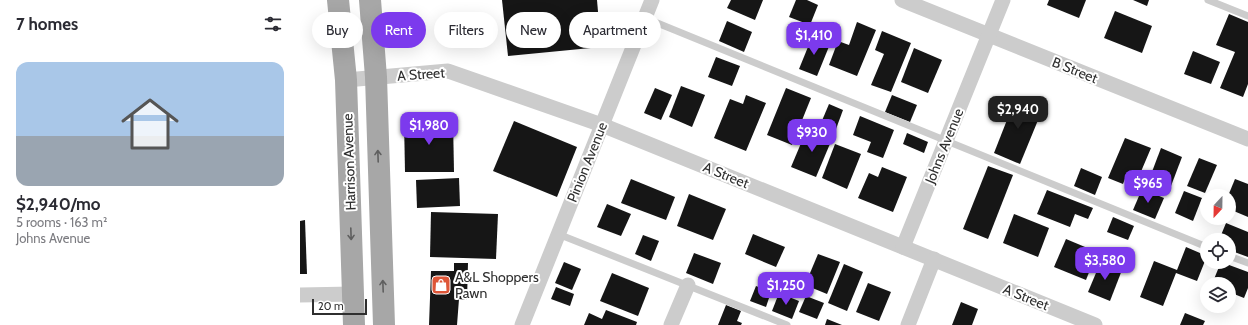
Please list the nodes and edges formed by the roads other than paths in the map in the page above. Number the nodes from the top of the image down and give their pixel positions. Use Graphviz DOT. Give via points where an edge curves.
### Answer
graph roads {
  1 [pos="338,0"];
  2 [pos="370,0"];
  3 [pos="652,0"];
  4 [pos="902,0"];
  5 [pos="1003,0"];
  6 [pos="1208,0"];
  7 [pos="647,12"];
  8 [pos="1248,16"];
  9 [pos="661,24"];
  10 [pos="989,35"];
  11 [pos="633,48"];
  12 [pos="376,77"];
  13 [pos="346,80"];
  14 [pos="602,125"];
  15 [pos="1248,139"];
  16 [pos="946,140"];
  17 [pos="558,234"];
  18 [pos="1200,244"];
  19 [pos="903,247"];
  20 [pos="934,259"];
  21 [pos="1236,259"];
  22 [pos="1248,263"];
  23 [pos="688,285"];
  24 [pos="353,294"];
  25 [pos="300,295"];
  26 [pos="354,325"];
  27 [pos="384,325"];
  28 [pos="522,325"];
  29 [pos="671,325"];
  30 [pos="787,325"];
  31 [pos="908,325"];
  32 [pos="1095,325"];
  1 -- 13 [label="main road, Harrison Avenue"];
  2 -- 12 [label="main road, Harrison Avenue"];
  3 -- 7 [label="street, Pinion Avenue"];
  4 -- 10 [label="street, B Street"];
  5 -- 10 [label="street, Johns Avenue"];
  6 -- 8 [label="lane"];
  9 -- 16 [label="lane"];
  10 -- 15 [label="street, B Street"];
  10 -- 16 [label="street, Johns Avenue"];
  11 -- 14 [label="street, Pinion Avenue"];
  12 -- 13 [label="street, A Street"];
  12 -- 14 [label="street, A Street" via="448,71"];
  27 -- 12 [label="main road, Harrison Avenue, one-way"];
  13 -- 24 [label="main road, Harrison Avenue, one-way"];
  14 -- 17 [label="street, Pinion Avenue"];
  14 -- 19 [label="street, A Street"];
  16 -- 18 [label="lane"];
  16 -- 19 [label="street, Johns Avenue"];
  17 -- 23 [label="lane"];
  17 -- 28 [label="street, Pinion Avenue"];
  19 -- 20 [label="street, A Street"];
  20 -- 31 [label="street"];
  20 -- 32 [label="street, A Street"];
  21 -- 22 [label="lane"];
  23 -- 29 [label="street"];
  23 -- 30 [label="lane"];
  24 -- 25 [label="street"];
  24 -- 26 [label="main road, Harrison Avenue"];
}
